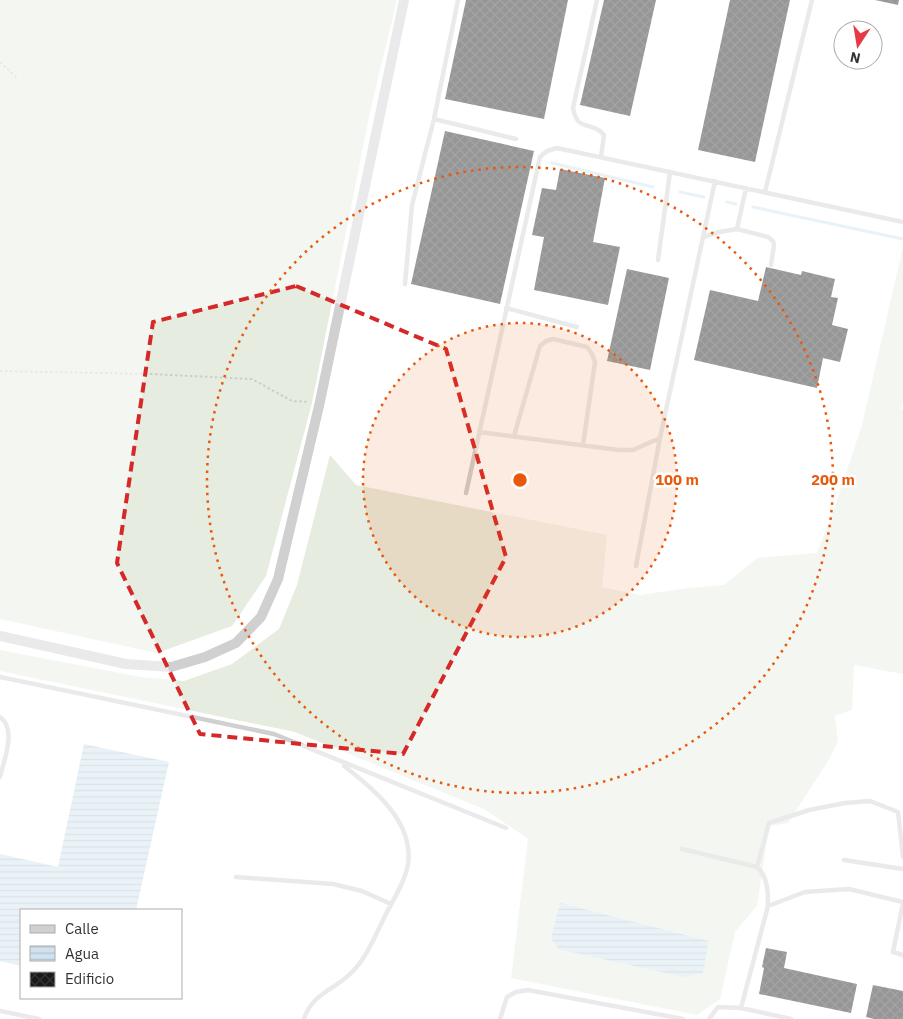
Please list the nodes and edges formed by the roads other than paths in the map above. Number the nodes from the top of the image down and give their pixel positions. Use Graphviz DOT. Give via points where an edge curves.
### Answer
graph roads {
  1 [pos="404,0"];
  2 [pos="458,0"];
  3 [pos="597,0"];
  4 [pos="812,0"];
  5 [pos="434,119"];
  6 [pos="516,139"];
  7 [pos="601,157"];
  8 [pos="670,172"];
  9 [pos="715,181"];
  10 [pos="746,188"];
  11 [pos="766,192"];
  12 [pos="903,222"];
  13 [pos="737,229"];
  14 [pos="704,237"];
  15 [pos="658,260"];
  16 [pos="771,264"];
  17 [pos="405,284"];
  18 [pos="506,308"];
  19 [pos="577,328"];
  20 [pos="479,432"];
  21 [pos="514,436"];
  22 [pos="660,438"];
  23 [pos="583,445"];
  24 [pos="466,493"];
  25 [pos="636,566"];
  26 [pos="0,636"];
  27 [pos="0,677"];
  28 [pos="0,717"];
  29 [pos="339,762"];
  30 [pos="0,777"];
  31 [pos="506,828"];
  32 [pos="682,849"];
  33 [pos="903,857"];
  34 [pos="844,860"];
  35 [pos="757,868"];
  36 [pos="903,869"];
  37 [pos="236,877"];
  38 [pos="903,903"];
  39 [pos="391,904"];
  40 [pos="768,906"];
  41 [pos="903,955"];
  42 [pos="741,1008"];
  43 [pos="0,1011"];
  44 [pos="39,1019"];
  45 [pos="304,1019"];
  46 [pos="500,1019"];
  47 [pos="683,1019"];
  48 [pos="709,1019"];
  49 [pos="791,1019"];
  1 -- 26 [label="street" via="278,579 261,617 236,643 206,657 171,667 126,664"];
  2 -- 5 [label="lane"];
  3 -- 7 [label="lane" via="573,108 574,118 604,135"];
  4 -- 11 [label="lane"];
  5 -- 6 [label="lane"];
  5 -- 17 [label="lane" via="412,205"];
  7 -- 8 [label="lane"];
  7 -- 18 [label="lane" via="557,148 540,157"];
  8 -- 9 [label="lane"];
  8 -- 15 [label="lane"];
  9 -- 10 [label="lane"];
  9 -- 14 [label="lane"];
  10 -- 11 [label="lane"];
  10 -- 13 [label="lane"];
  11 -- 12 [label="lane"];
  13 -- 14 [label="lane"];
  13 -- 16 [label="lane" via="773,241"];
  14 -- 22 [label="lane"];
  18 -- 19 [label="lane"];
  18 -- 20 [label="lane"];
  20 -- 21 [label="lane"];
  20 -- 24 [label="lane"];
  21 -- 23 [label="lane"];
  21 -- 23 [label="lane" via="540,346 553,340 587,347 595,362"];
  22 -- 23 [label="lane" via="633,450"];
  22 -- 25 [label="lane"];
  27 -- 29 [label="lane" via="274,734"];
  28 -- 30 [label="lane" via="10,732"];
  29 -- 31 [label="lane"];
  29 -- 39 [label="lane" via="390,808 408,844 408,865"];
  32 -- 35 [label="lane"];
  33 -- 35 [label="lane" via="898,812 870,801 809,810 769,823"];
  34 -- 36 [label="lane"];
  35 -- 40 [label="lane" via="768,889"];
  37 -- 39 [label="lane" via="333,884 362,891"];
  38 -- 40 [label="lane" via="849,889 805,892"];
  38 -- 41 [label="lane" via="893,952"];
  39 -- 45 [label="lane" via="362,962 345,980 318,997"];
  40 -- 42 [label="lane"];
  42 -- 48 [label="lane" via="718,1007"];
  42 -- 49 [label="lane"];
  43 -- 44 [label="lane"];
  46 -- 47 [label="lane" via="507,997 528,990"];
}
